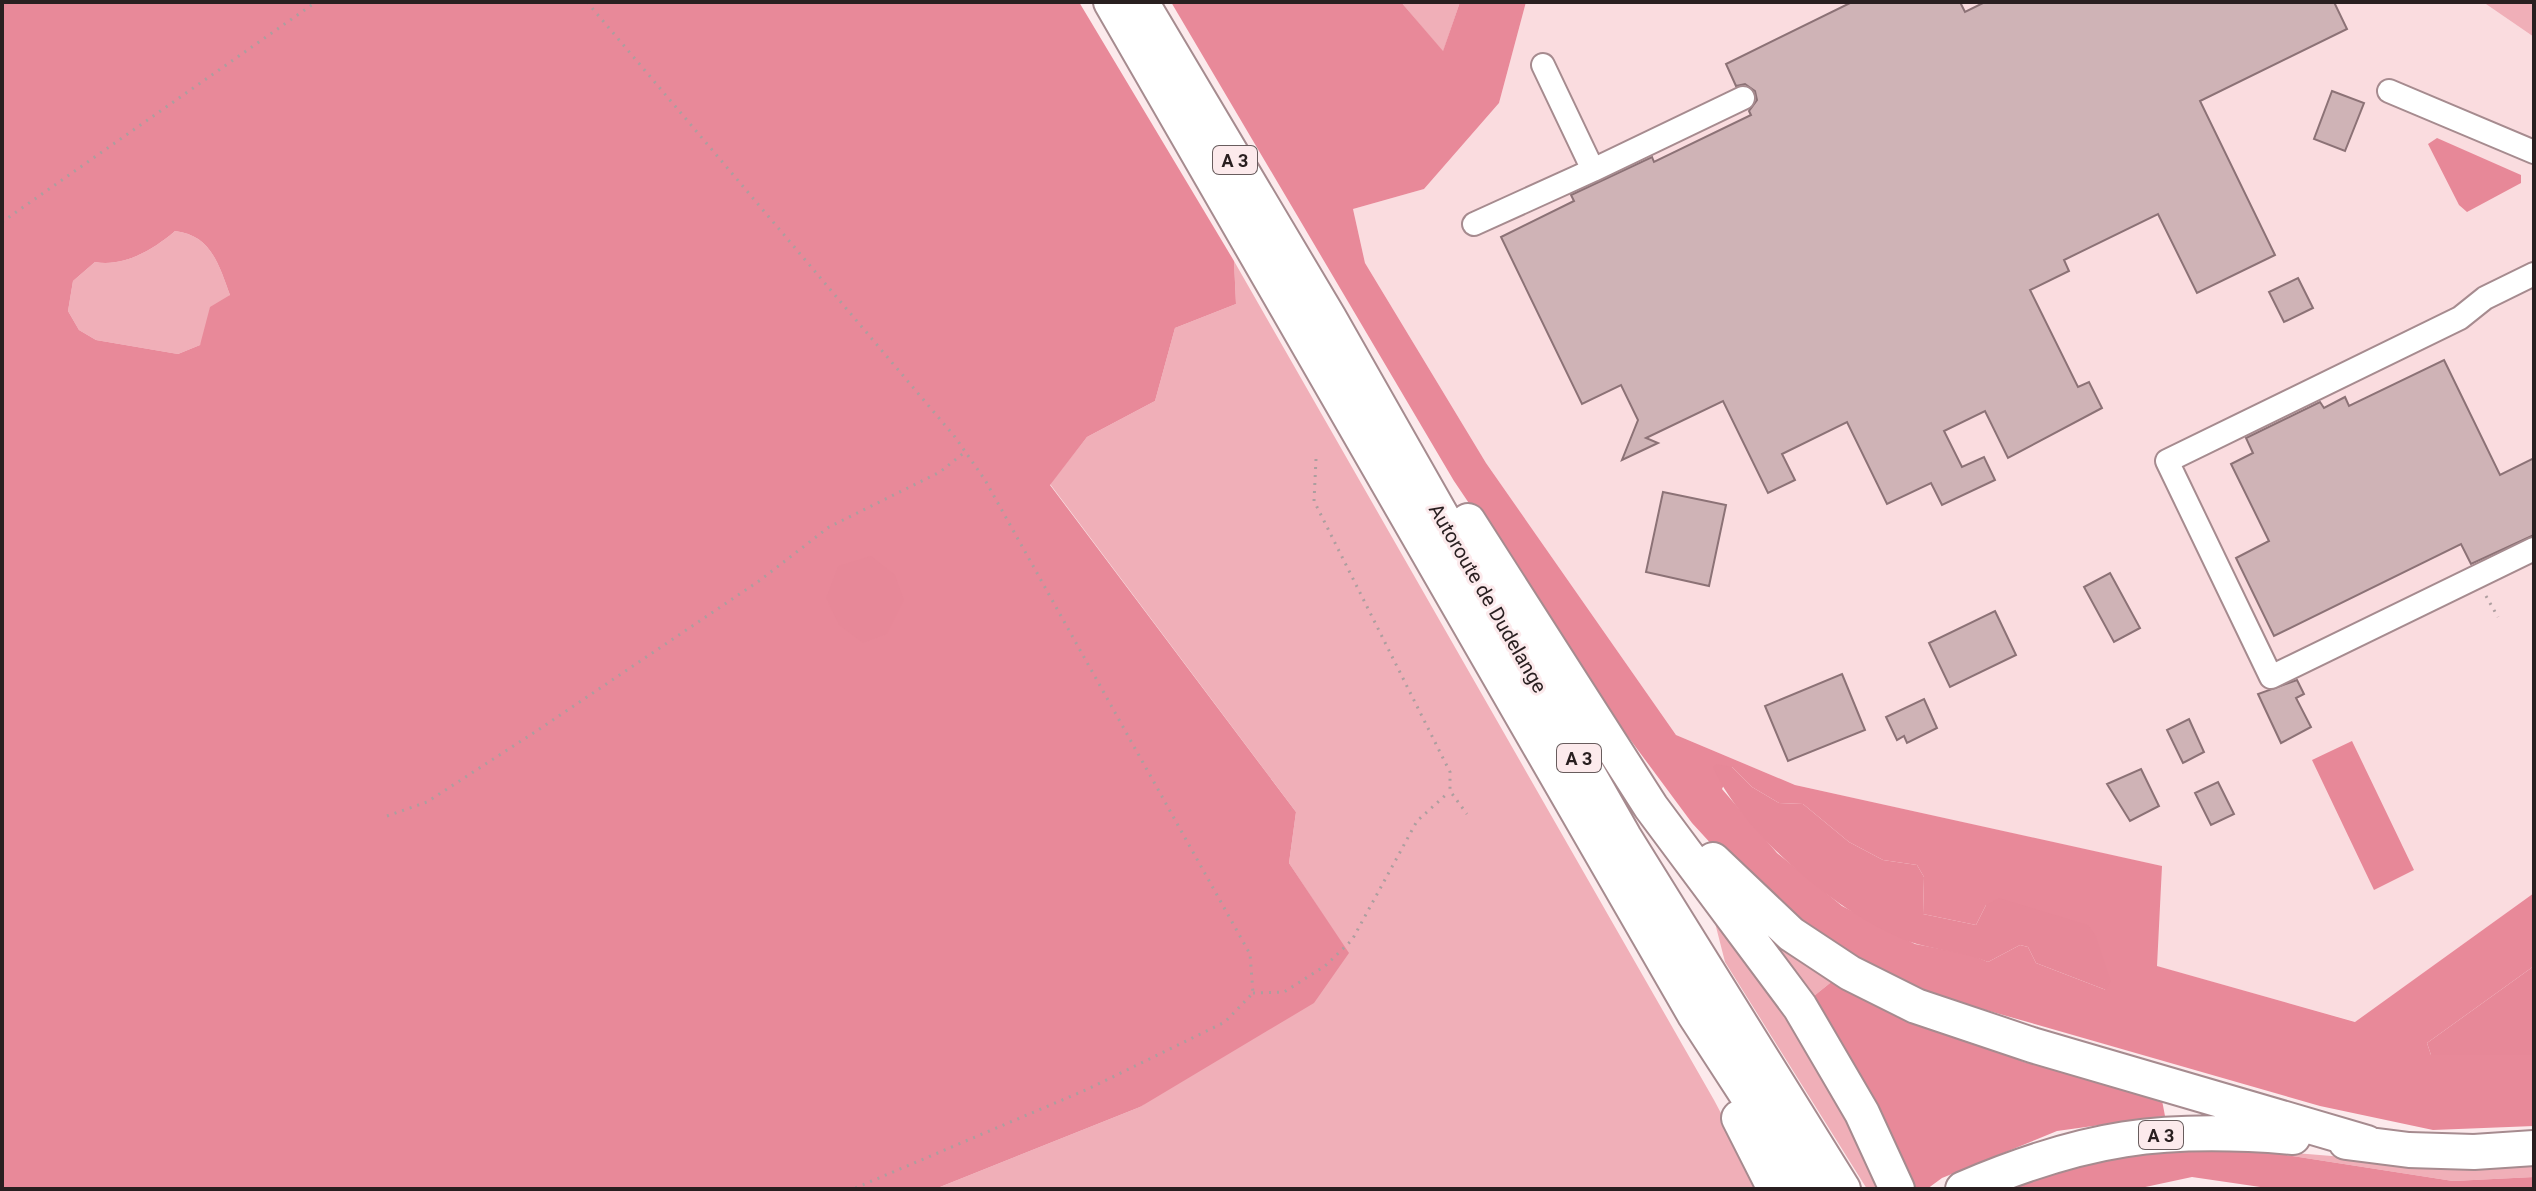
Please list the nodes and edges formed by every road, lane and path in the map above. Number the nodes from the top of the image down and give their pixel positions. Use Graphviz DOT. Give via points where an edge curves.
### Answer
graph roads {
  1 [pos="316,2"];
  2 [pos="587,2"];
  3 [pos="1111,2"];
  4 [pos="1141,2"];
  5 [pos="1543,65"];
  6 [pos="2389,91"];
  7 [pos="1743,98"];
  8 [pos="2534,152"];
  9 [pos="1593,170"];
  10 [pos="2,222"];
  11 [pos="1474,224"];
  12 [pos="2534,274"];
  13 [pos="1329,318"];
  14 [pos="965,452"];
  15 [pos="1316,459"];
  16 [pos="2534,549"];
  17 [pos="2476,578"];
  18 [pos="2498,617"];
  19 [pos="1600,725"];
  20 [pos="1450,791"];
  21 [pos="1467,814"];
  22 [pos="387,816"];
  23 [pos="1253,993"];
  24 [pos="1695,1015"];
  25 [pos="2367,1143"];
  26 [pos="2534,1148"];
  27 [pos="853,1189"];
  28 [pos="1775,1189"];
  29 [pos="1808,1189"];
  30 [pos="1843,1189"];
  31 [pos="1897,1189"];
  32 [pos="1963,1189"];
  1 -- 10 [label="path"];
  2 -- 14 [label="path"];
  3 -- 24 [label="highway, Autoroute de Dudelange / A 3"];
  4 -- 13 [label="highway, Autoroute de Dudelange / A 3"];
  5 -- 9 [label="lane"];
  6 -- 8 [label="lane"];
  7 -- 9 [label="lane"];
  9 -- 11 [label="lane"];
  12 -- 17 [label="lane" via="2485,298 2460,318 2167,461 2271,677"];
  13 -- 19 [label="highway, A 3"];
  13 -- 30 [label="highway, Autoroute de Dudelange / A 3" via="1624,837"];
  14 -- 22 [label="path" via="940,472 829,527 759,581 427,802"];
  14 -- 23 [label="path" via="989,485 1250,954"];
  15 -- 20 [label="path" via="1314,501 1450,772"];
  16 -- 17 [label="lane"];
  17 -- 18 [label="path"];
  19 -- 25 [label="highway, A 3" via="1684,829 1742,890 1791,934 1850,973 1916,1006 2032,1045"];
  19 -- 31 [label="highway, A 3" via="1651,807 1800,1007 1862,1113"];
  20 -- 21 [label="path"];
  20 -- 23 [label="path" via="1417,821 1352,940 1325,966 1284,992"];
  23 -- 27 [label="path" via="1225,1022 1088,1089"];
  24 -- 28 [label="highway, A 3" via="1727,1095"];
  24 -- 29 [label="highway, Autoroute de Dudelange / A 3"];
  25 -- 26 [label="highway, A 3" via="2422,1151"];
  25 -- 32 [label="highway, A 3" via="2188,1132 2117,1139 2070,1148"];
}
